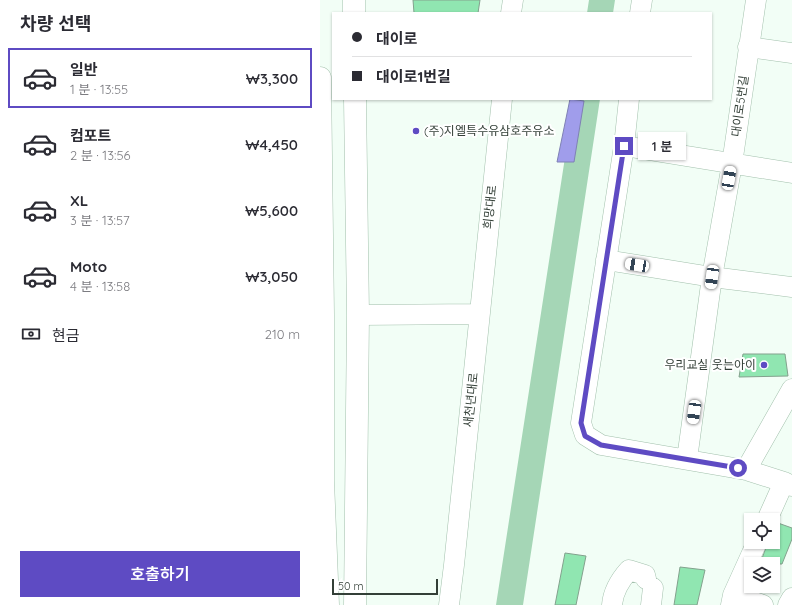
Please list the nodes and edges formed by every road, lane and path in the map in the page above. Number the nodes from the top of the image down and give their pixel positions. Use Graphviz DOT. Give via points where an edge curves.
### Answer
graph roads {
  1 [pos="354,0"];
  2 [pos="513,0"];
  3 [pos="642,0"];
  4 [pos="756,0"];
  5 [pos="354,12"];
  6 [pos="511,12"];
  7 [pos="640,12"];
  8 [pos="748,47"];
  9 [pos="792,53"];
  10 [pos="320,78"];
  11 [pos="355,100"];
  12 [pos="502,100"];
  13 [pos="629,100"];
  14 [pos="624,146"];
  15 [pos="320,149"];
  16 [pos="732,164"];
  17 [pos="792,173"];
  18 [pos="606,260"];
  19 [pos="712,277"];
  20 [pos="792,287"];
  21 [pos="479,314"];
  22 [pos="321,315"];
  23 [pos="358,315"];
  24 [pos="792,389"];
  25 [pos="687,459"];
  26 [pos="746,470"];
  27 [pos="321,481"];
  28 [pos="788,484"];
  29 [pos="771,513"];
  30 [pos="754,549"];
  31 [pos="650,591"];
  32 [pos="792,598"];
  33 [pos="732,600"];
  34 [pos="328,605"];
  35 [pos="355,605"];
  36 [pos="449,605"];
  37 [pos="612,605"];
  38 [pos="763,605"];
  39 [pos="788,605"];
  1 -- 5 [label="main road"];
  2 -- 6 [label="street"];
  3 -- 7 [label="street"];
  4 -- 8 [label="street, 대이로5번길"];
  8 -- 9 [label="street"];
  8 -- 16 [label="street, 대이로5번길"];
  10 -- 15 [label="main road"];
  11 -- 23 [label="main road"];
  12 -- 21 [label="street, 희망대로"];
  13 -- 14 [label="street"];
  14 -- 16 [label="street"];
  14 -- 18 [label="street"];
  15 -- 22 [label="main road"];
  16 -- 17 [label="street"];
  16 -- 19 [label="street, 대이로5번길"];
  18 -- 19 [label="street"];
  18 -- 25 [label="street" via="581,423 585,436 601,445"];
  19 -- 20 [label="street"];
  19 -- 25 [label="street, 대이로5번길"];
  21 -- 23 [label="street"];
  21 -- 36 [label="street, 새천년대로"];
  22 -- 23 [label="main road"];
  22 -- 27 [label="main road"];
  23 -- 35 [label="main road"];
  24 -- 26 [label="street"];
  25 -- 26 [label="street"];
  26 -- 28 [label="street"];
  27 -- 34 [label="main road"];
  28 -- 29 [label="street"];
  30 -- 33 [label="street"];
  31 -- 37 [label="street" via="645,576 629,570 621,579"];
  32 -- 39 [label="street"];
  33 -- 38 [label="street"];
}
